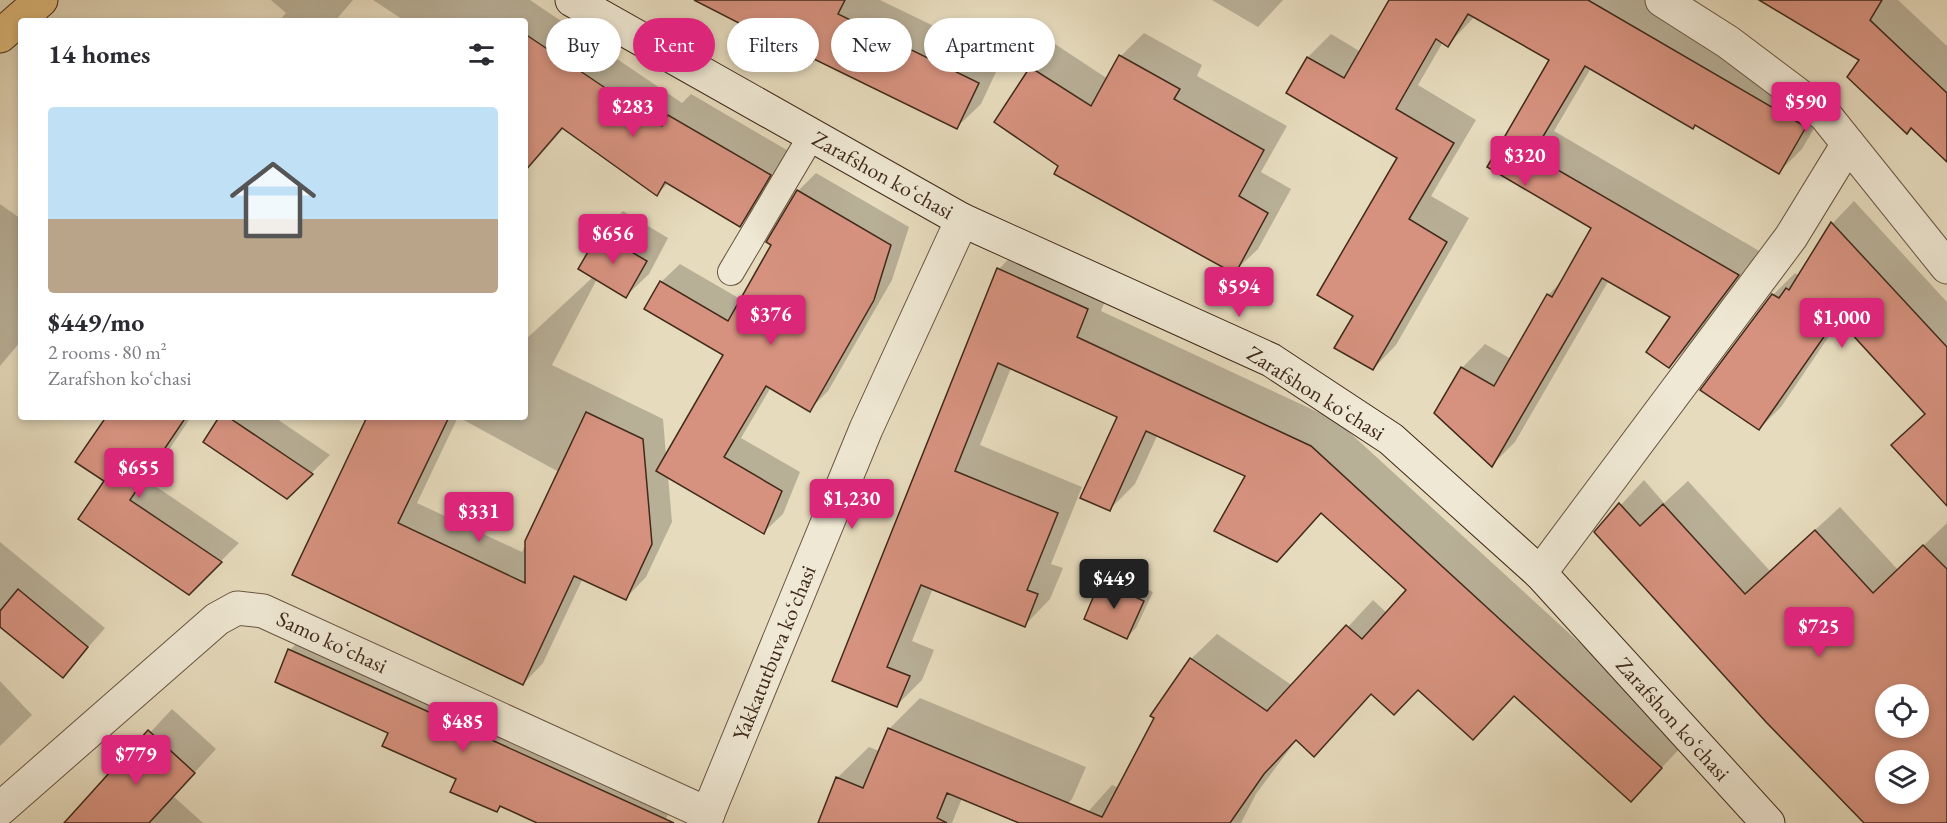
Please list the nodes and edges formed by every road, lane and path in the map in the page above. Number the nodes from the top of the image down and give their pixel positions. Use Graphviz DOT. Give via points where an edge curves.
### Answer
graph roads {
  1 [pos="41,0"];
  2 [pos="572,0"];
  3 [pos="1662,0"];
  4 [pos="20,18"];
  5 [pos="18,20"];
  6 [pos="0,36"];
  7 [pos="812,135"];
  8 [pos="1848,144"];
  9 [pos="962,220"];
  10 [pos="1947,267"];
  11 [pos="731,272"];
  12 [pos="1540,573"];
  13 [pos="0,809"];
  14 [pos="706,818"];
  15 [pos="1768,823"];
  1 -- 4 [label="main road"];
  2 -- 7 [label="street, Zarafshon koʻchasi"];
  3 -- 8 [label="street" via="1728,42 1825,115"];
  5 -- 6 [label="main road"];
  7 -- 9 [label="street, Zarafshon koʻchasi"];
  7 -- 11 [label="lane"];
  8 -- 10 [label="street"];
  8 -- 12 [label="street" via="1791,237"];
  9 -- 12 [label="street, Zarafshon koʻchasi" via="1271,360 1391,439"];
  9 -- 14 [label="street, Yakkatutbuva koʻchasi" via="866,429"];
  12 -- 15 [label="street, Zarafshon koʻchasi"];
  13 -- 14 [label="street, Samo koʻchasi" via="217,619 237,608 262,611"];
}
